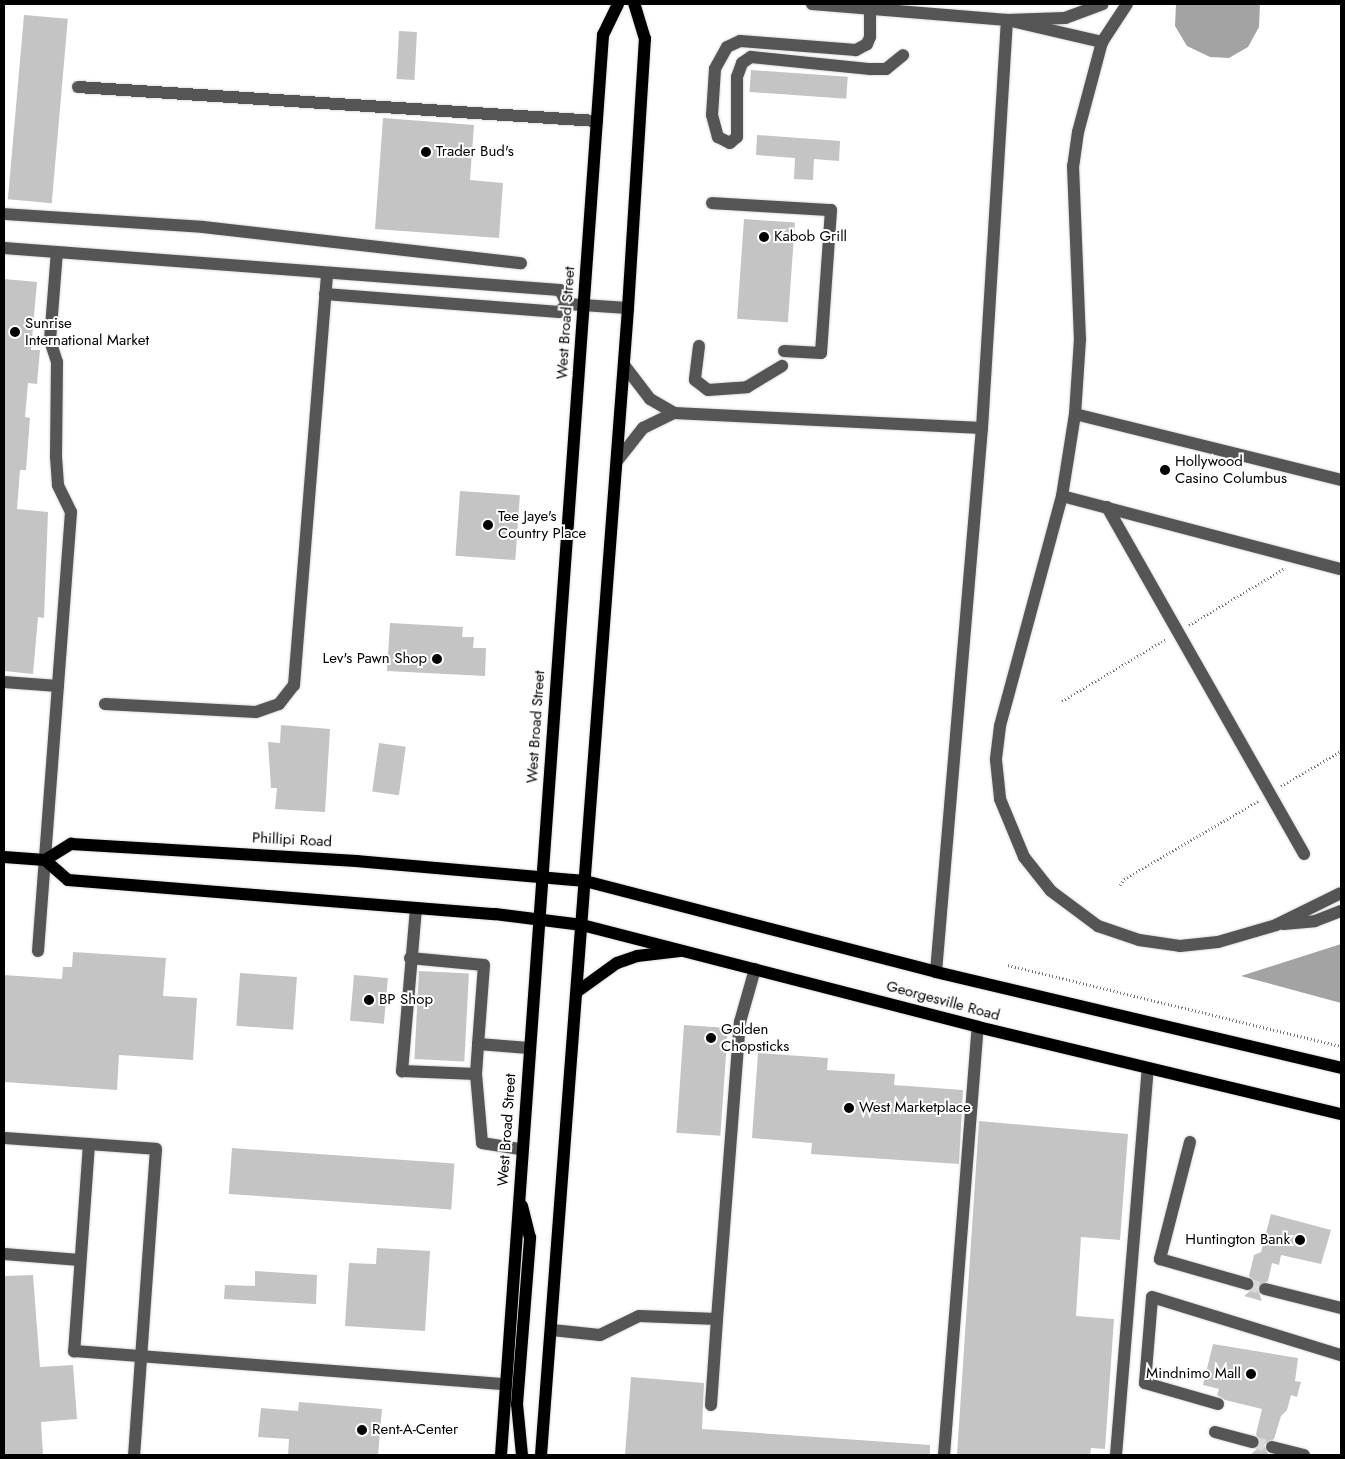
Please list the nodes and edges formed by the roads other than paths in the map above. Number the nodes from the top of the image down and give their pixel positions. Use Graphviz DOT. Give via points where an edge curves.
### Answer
graph roads {
  1 [pos="618,4"];
  2 [pos="634,4"];
  3 [pos="812,4"];
  4 [pos="1103,4"];
  5 [pos="1128,4"];
  6 [pos="870,9"];
  7 [pos="1007,20"];
  8 [pos="1102,42"];
  9 [pos="903,55"];
  10 [pos="78,87"];
  11 [pos="596,121"];
  12 [pos="712,203"];
  13 [pos="4,214"];
  14 [pos="4,248"];
  15 [pos="57,252"];
  16 [pos="521,263"];
  17 [pos="327,273"];
  18 [pos="325,294"];
  19 [pos="567,304"];
  20 [pos="583,305"];
  21 [pos="628,308"];
  22 [pos="699,346"];
  23 [pos="784,351"];
  24 [pos="624,365"];
  25 [pos="782,366"];
  26 [pos="674,413"];
  27 [pos="1075,414"];
  28 [pos="982,428"];
  29 [pos="617,461"];
  30 [pos="1341,480"];
  31 [pos="1062,496"];
  32 [pos="1106,507"];
  33 [pos="1341,569"];
  34 [pos="4,682"];
  35 [pos="58,686"];
  36 [pos="105,704"];
  37 [pos="1304,854"];
  38 [pos="4,857"];
  39 [pos="45,860"];
  40 [pos="541,876"];
  41 [pos="586,881"];
  42 [pos="1341,893"];
  43 [pos="416,908"];
  44 [pos="1341,911"];
  45 [pos="538,919"];
  46 [pos="582,925"];
  47 [pos="1276,925"];
  48 [pos="685,950"];
  49 [pos="38,951"];
  50 [pos="410,958"];
  51 [pos="755,969"];
  52 [pos="936,972"];
  53 [pos="578,991"];
  54 [pos="978,1027"];
  55 [pos="478,1044"];
  56 [pos="529,1048"];
  57 [pos="1148,1068"];
  58 [pos="1341,1068"];
  59 [pos="476,1074"];
  60 [pos="1341,1114"];
  61 [pos="4,1138"];
  62 [pos="1190,1142"];
  63 [pos="89,1144"];
  64 [pos="521,1149"];
  65 [pos="519,1191"];
  66 [pos="4,1254"];
  67 [pos="80,1260"];
  68 [pos="1247,1284"];
  69 [pos="1265,1289"];
  70 [pos="1341,1308"];
  71 [pos="717,1319"];
  72 [pos="552,1330"];
  73 [pos="1341,1355"];
  74 [pos="141,1356"];
  75 [pos="506,1384"];
  76 [pos="711,1404"];
  77 [pos="1218,1404"];
  78 [pos="1215,1432"];
  79 [pos="1253,1442"];
  80 [pos="1272,1447"];
  81 [pos="134,1455"];
  82 [pos="501,1455"];
  83 [pos="522,1455"];
  84 [pos="541,1455"];
  85 [pos="944,1455"];
  86 [pos="1116,1455"];
  87 [pos="1304,1455"];
  1 -- 11 [label="main road, West Broad Street" via="603,35"];
  2 -- 21 [label="main road" via="645,39"];
  3 -- 6 [label="lane"];
  4 -- 7 [label="lane" via="1065,18"];
  5 -- 8 [label="lane"];
  6 -- 7 [label="lane"];
  6 -- 9 [label="lane" via="870,37 867,44 856,50 740,41 727,47 715,69 712,115 718,137 730,143 737,137 737,77 742,63 752,56 886,69"];
  7 -- 8 [label="lane"];
  7 -- 28 [label="lane"];
  8 -- 27 [label="lane" via="1078,132 1073,166 1080,339"];
  10 -- 11 [label="lane"];
  11 -- 20 [label="main road, West Broad Street"];
  12 -- 23 [label="lane" via="832,210 822,353"];
  13 -- 16 [label="lane" via="204,227"];
  14 -- 15 [label="lane"];
  15 -- 17 [label="lane"];
  15 -- 35 [label="lane" via="50,340 56,362 56,457 58,485 71,512"];
  17 -- 18 [label="lane"];
  17 -- 19 [label="lane" via="560,290"];
  18 -- 19 [label="lane" via="559,312"];
  18 -- 36 [label="lane" via="294,685 279,704 256,712"];
  19 -- 20 [label="lane"];
  20 -- 21 [label="lane"];
  20 -- 40 [label="main road, West Broad Street"];
  21 -- 24 [label="main road"];
  22 -- 25 [label="lane" via="695,380 708,390 747,387"];
  24 -- 26 [label="lane" via="650,398"];
  24 -- 29 [label="main road"];
  26 -- 28 [label="lane"];
  26 -- 29 [label="lane" via="643,428"];
  27 -- 30 [label="lane"];
  27 -- 31 [label="lane"];
  28 -- 52 [label="lane"];
  29 -- 41 [label="main road"];
  31 -- 32 [label="lane"];
  31 -- 47 [label="lane" via="1000,726 996,760 1000,799 1015,840 1036,875 1067,906 1098,926 1139,940 1180,946 1218,942"];
  32 -- 33 [label="lane"];
  32 -- 37 [label="lane"];
  34 -- 35 [label="lane"];
  35 -- 39 [label="lane"];
  38 -- 39 [label="main road"];
  39 -- 40 [label="main road, Phillipi Road" via="71,844"];
  39 -- 43 [label="main road" via="68,880"];
  39 -- 49 [label="lane"];
  40 -- 41 [label="main road, Georgesville Road"];
  40 -- 45 [label="main road, West Broad Street"];
  41 -- 46 [label="main road"];
  41 -- 52 [label="main road, Georgesville Road"];
  42 -- 47 [label="lane"];
  43 -- 45 [label="main road"];
  43 -- 50 [label="lane"];
  44 -- 47 [label="lane" via="1315,921"];
  45 -- 46 [label="main road, Georgesville Road"];
  45 -- 56 [label="main road, West Broad Street"];
  46 -- 48 [label="main road, Georgesville Road"];
  46 -- 53 [label="main road"];
  48 -- 51 [label="main road, Georgesville Road"];
  48 -- 53 [label="main road" via="638,956 616,963"];
  50 -- 55 [label="lane" via="484,965"];
  50 -- 59 [label="lane" via="402,1071"];
  51 -- 54 [label="main road, Georgesville Road"];
  51 -- 71 [label="lane" via="740,1022"];
  52 -- 58 [label="main road, Georgesville Road"];
  53 -- 72 [label="main road"];
  54 -- 57 [label="main road, Georgesville Road"];
  54 -- 85 [label="lane"];
  55 -- 56 [label="lane"];
  55 -- 59 [label="lane"];
  56 -- 64 [label="main road, West Broad Street"];
  57 -- 60 [label="main road, Georgesville Road"];
  57 -- 86 [label="lane"];
  59 -- 64 [label="lane" via="482,1143"];
  61 -- 63 [label="lane"];
  62 -- 68 [label="lane" via="1160,1259"];
  63 -- 67 [label="lane"];
  63 -- 74 [label="lane" via="156,1149"];
  64 -- 65 [label="main road, West Broad Street"];
  65 -- 75 [label="main road, West Broad Street"];
  65 -- 83 [label="main road" via="530,1238 517,1404"];
  66 -- 67 [label="lane"];
  67 -- 74 [label="lane" via="74,1351"];
  69 -- 70 [label="lane"];
  71 -- 72 [label="lane" via="639,1316 600,1335"];
  71 -- 76 [label="lane"];
  72 -- 84 [label="main road"];
  73 -- 77 [label="lane" via="1152,1297 1145,1383"];
  74 -- 75 [label="lane"];
  74 -- 81 [label="lane"];
  75 -- 82 [label="main road, West Broad Street"];
  78 -- 79 [label="lane"];
  80 -- 87 [label="lane"];
}
